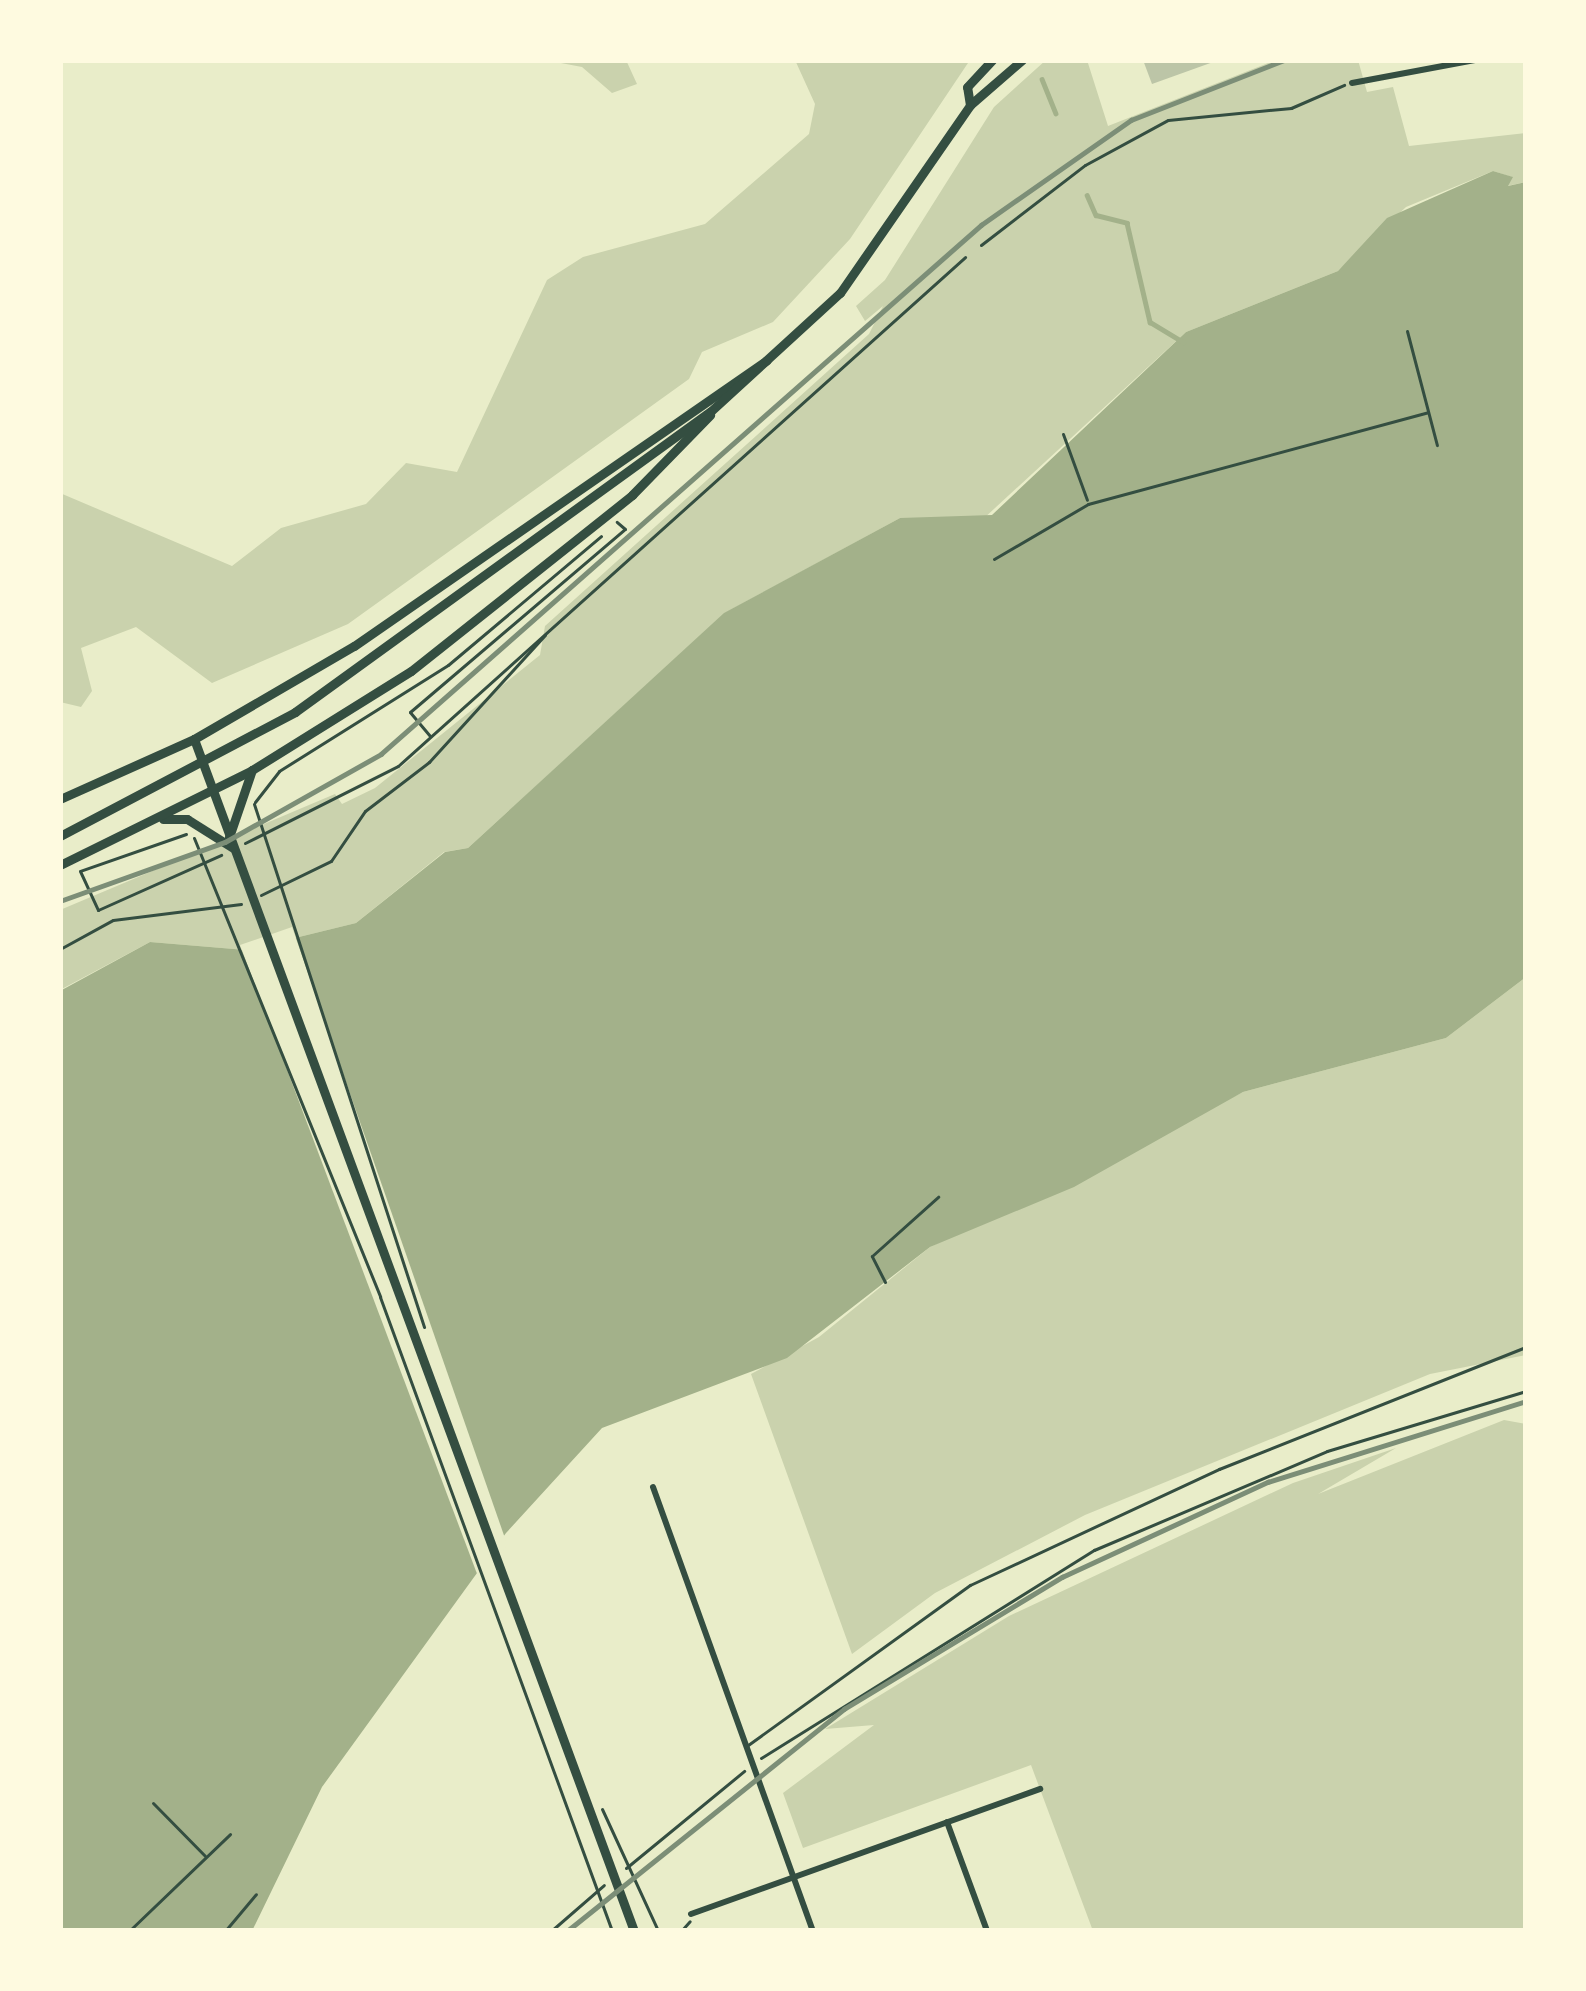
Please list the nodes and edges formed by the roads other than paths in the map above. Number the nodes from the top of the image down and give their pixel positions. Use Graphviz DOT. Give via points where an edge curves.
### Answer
graph roads {
  1 [pos="992,60"];
  2 [pos="1022,60"];
  3 [pos="1474,60"];
  4 [pos="1352,83"];
  5 [pos="970,104"];
  6 [pos="772,359"];
  7 [pos="711,411"];
  8 [pos="195,740"];
  9 [pos="252,770"];
  10 [pos="212,788"];
  11 [pos="60,799"];
  12 [pos="157,819"];
  13 [pos="60,836"];
  14 [pos="231,842"];
  15 [pos="60,865"];
  16 [pos="1526,1347"];
  17 [pos="653,1487"];
  18 [pos="746,1746"];
  19 [pos="1040,1789"];
  20 [pos="947,1822"];
  21 [pos="794,1877"];
  22 [pos="692,1914"];
  23 [pos="632,1928"];
  24 [pos="813,1931"];
  25 [pos="986,1931"];
  1 -- 5 [label="main road" via="967,87"];
  2 -- 5 [label="main road"];
  3 -- 4 [label="street"];
  5 -- 6 [label="main road" via="840,293"];
  6 -- 7 [label="main road"];
  6 -- 8 [label="main road" via="623,450 354,646"];
  7 -- 9 [label="main road" via="705,431 580,538 348,712"];
  7 -- 13 [label="main road" via="295,712"];
  8 -- 10 [label="main road"];
  8 -- 11 [label="main road"];
  9 -- 10 [label="main road"];
  9 -- 14 [label="main road"];
  10 -- 12 [label="main road"];
  10 -- 14 [label="main road"];
  12 -- 14 [label="main road" via="187,819"];
  12 -- 15 [label="main road"];
  14 -- 23 [label="main road"];
  16 -- 18 [label="lane" via="1219,1469 970,1585"];
  17 -- 18 [label="street"];
  18 -- 21 [label="street"];
  19 -- 20 [label="street"];
  20 -- 21 [label="street"];
  20 -- 25 [label="street"];
  21 -- 22 [label="street"];
  21 -- 24 [label="street"];
}
